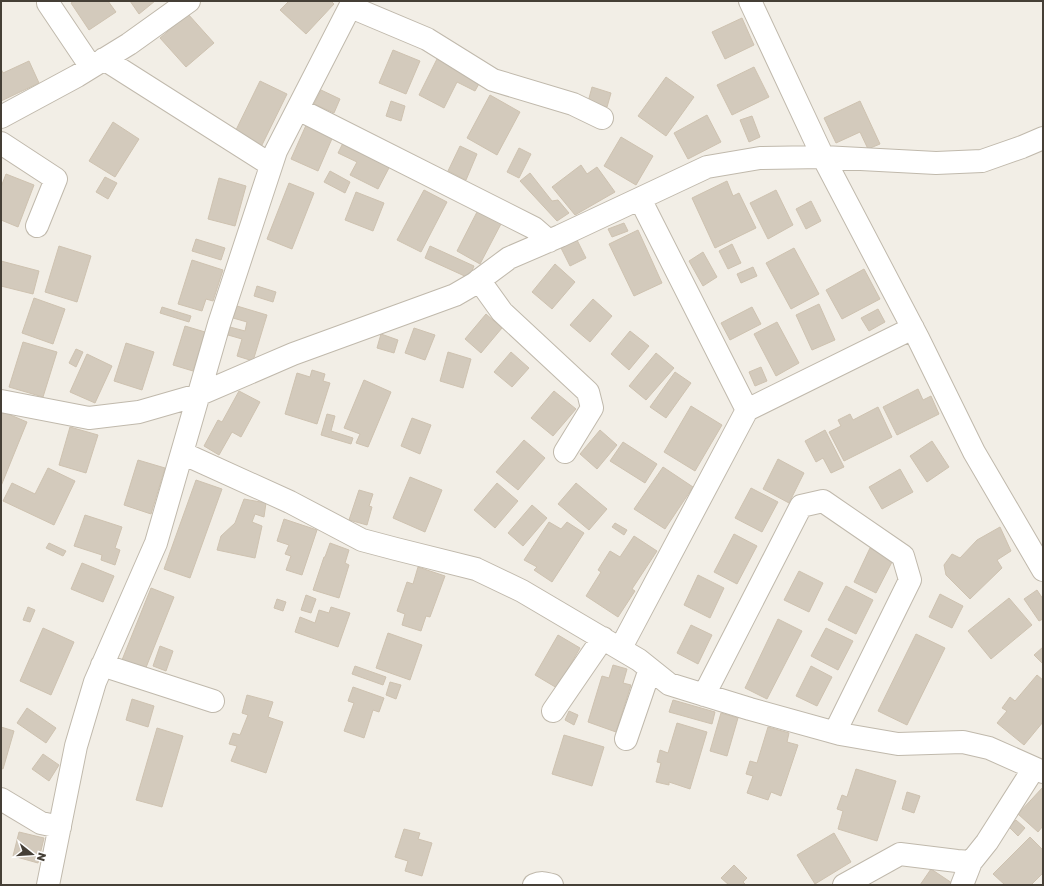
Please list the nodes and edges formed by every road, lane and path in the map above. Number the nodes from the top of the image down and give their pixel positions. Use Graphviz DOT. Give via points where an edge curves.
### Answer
graph roads {
  1 [pos="189,1"];
  2 [pos="750,1"];
  3 [pos="48,3"];
  4 [pos="352,4"];
  5 [pos="97,63"];
  6 [pos="298,109"];
  7 [pos="1,117"];
  8 [pos="602,118"];
  9 [pos="1043,138"];
  10 [pos="1,143"];
  11 [pos="824,157"];
  12 [pos="271,165"];
  13 [pos="640,198"];
  14 [pos="37,226"];
  15 [pos="549,241"];
  16 [pos="479,280"];
  17 [pos="913,328"];
  18 [pos="198,395"];
  19 [pos="1,402"];
  20 [pos="747,410"];
  21 [pos="565,452"];
  22 [pos="182,453"];
  23 [pos="1043,570"];
  24 [pos="603,638"];
  25 [pos="621,649"];
  26 [pos="102,665"];
  27 [pos="650,669"];
  28 [pos="704,695"];
  29 [pos="213,701"];
  30 [pos="553,711"];
  31 [pos="835,732"];
  32 [pos="626,739"];
  33 [pos="1039,770"];
  34 [pos="1,799"];
  35 [pos="60,827"];
  36 [pos="971,862"];
  37 [pos="48,885"];
  38 [pos="534,885"];
  39 [pos="552,885"];
  40 [pos="844,885"];
  41 [pos="962,885"];
  1 -- 5 [label="street" via="129,44"];
  2 -- 11 [label="street"];
  3 -- 5 [label="street"];
  4 -- 6 [label="street"];
  4 -- 8 [label="street" via="427,39 493,80 573,104"];
  5 -- 7 [label="street"];
  5 -- 12 [label="street"];
  6 -- 12 [label="street"];
  6 -- 15 [label="street" via="534,228"];
  9 -- 11 [label="street" via="982,161 936,163"];
  10 -- 14 [label="street" via="56,179"];
  11 -- 13 [label="street" via="760,158 707,167"];
  11 -- 17 [label="street"];
  12 -- 18 [label="street"];
  13 -- 15 [label="street"];
  13 -- 20 [label="street"];
  15 -- 16 [label="street" via="509,258"];
  16 -- 18 [label="street" via="455,295 293,354"];
  16 -- 21 [label="street" via="502,312 588,392 592,408"];
  17 -- 20 [label="street"];
  17 -- 23 [label="street" via="974,452"];
  18 -- 19 [label="street" via="139,412 89,418"];
  18 -- 22 [label="street"];
  20 -- 25 [label="street"];
  22 -- 24 [label="street" via="290,502 362,540 476,569 522,591"];
  22 -- 26 [label="street" via="156,543"];
  24 -- 25 [label="street"];
  24 -- 30 [label="street"];
  25 -- 27 [label="street"];
  26 -- 29 [label="street"];
  26 -- 35 [label="street" via="94,682 76,746"];
  27 -- 28 [label="street" via="669,684"];
  27 -- 32 [label="street"];
  28 -- 31 [label="street"];
  28 -- 31 [label="street" via="801,506 823,501 904,556 910,580"];
  31 -- 33 [label="street" via="898,744 963,742 989,748"];
  33 -- 36 [label="street"];
  34 -- 35 [label="street" via="41,823"];
  35 -- 37 [label="street"];
  36 -- 40 [label="street" via="900,854"];
  36 -- 41 [label="street"];
  38 -- 39 [label="street"];
}
